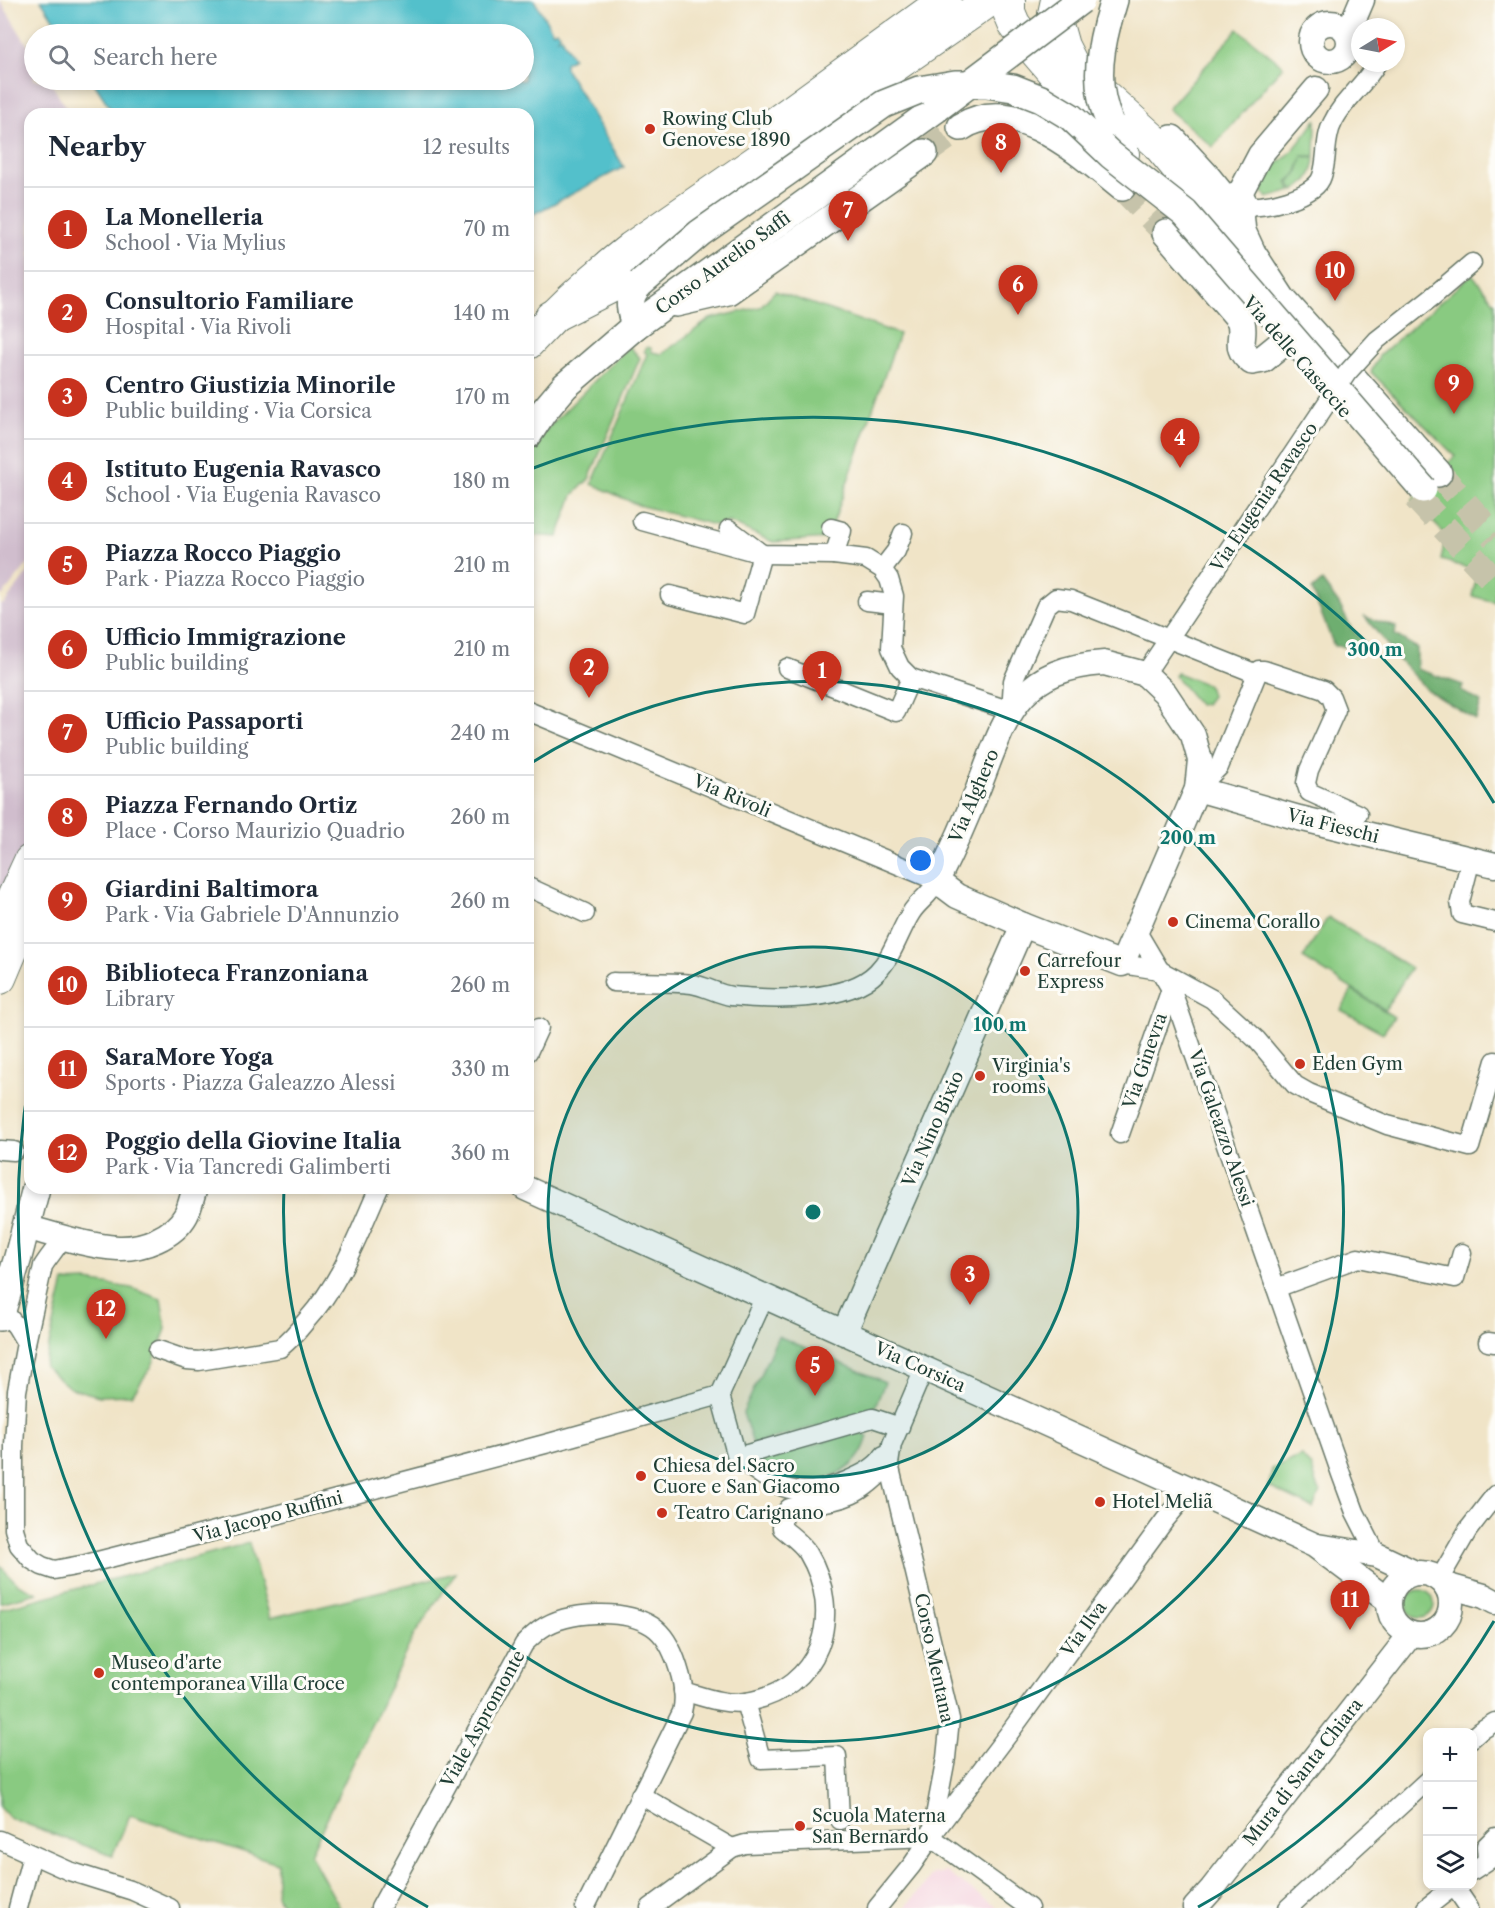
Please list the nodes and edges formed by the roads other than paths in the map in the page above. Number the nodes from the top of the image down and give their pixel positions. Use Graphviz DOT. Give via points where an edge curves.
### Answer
graph roads {
  1 [pos="945,0"];
  2 [pos="990,0"];
  3 [pos="1009,0"];
  4 [pos="1057,0"];
  5 [pos="1082,0"];
  6 [pos="1357,0"];
  7 [pos="1362,0"];
  8 [pos="1110,12"];
  9 [pos="1340,28"];
  10 [pos="1068,44"];
  11 [pos="1329,58"];
  12 [pos="1370,72"];
  13 [pos="898,120"];
  14 [pos="961,127"];
  15 [pos="924,153"];
  16 [pos="1122,187"];
  17 [pos="1237,211"];
  18 [pos="1176,222"];
  19 [pos="1472,263"];
  20 [pos="1238,295"];
  21 [pos="1282,299"];
  22 [pos="660,308"];
  23 [pos="540,315"];
  24 [pos="635,326"];
  25 [pos="534,329"];
  26 [pos="1282,340"];
  27 [pos="534,426"];
  28 [pos="1428,485"];
  29 [pos="642,521"];
  30 [pos="831,528"];
  31 [pos="729,529"];
  32 [pos="903,533"];
  33 [pos="762,554"];
  34 [pos="834,555"];
  35 [pos="882,569"];
  36 [pos="670,595"];
  37 [pos="867,601"];
  38 [pos="894,604"];
  39 [pos="1168,640"];
  40 [pos="787,668"];
  41 [pos="1145,674"];
  42 [pos="1257,674"];
  43 [pos="911,678"];
  44 [pos="1011,711"];
  45 [pos="534,713"];
  46 [pos="1197,789"];
  47 [pos="1358,814"];
  48 [pos="1471,859"];
  49 [pos="1495,865"];
  50 [pos="24,874"];
  51 [pos="937,881"];
  52 [pos="534,890"];
  53 [pos="585,913"];
  54 [pos="24,921"];
  55 [pos="1495,922"];
  56 [pos="1023,925"];
  57 [pos="0,926"];
  58 [pos="1136,930"];
  59 [pos="1122,964"];
  60 [pos="1160,970"];
  61 [pos="0,978"];
  62 [pos="614,982"];
  63 [pos="1171,989"];
  64 [pos="539,1028"];
  65 [pos="534,1039"];
  66 [pos="1495,1061"];
  67 [pos="1120,1134"];
  68 [pos="534,1192"];
  69 [pos="34,1194"];
  70 [pos="193,1194"];
  71 [pos="376,1194"];
  72 [pos="26,1227"];
  73 [pos="63,1237"];
  74 [pos="1462,1253"];
  75 [pos="1276,1288"];
  76 [pos="765,1296"];
  77 [pos="1,1313"];
  78 [pos="844,1333"];
  79 [pos="26,1342"];
  80 [pos="158,1350"];
  81 [pos="924,1369"];
  82 [pos="720,1395"];
  83 [pos="900,1427"];
  84 [pos="892,1444"];
  85 [pos="737,1457"];
  86 [pos="889,1464"];
  87 [pos="1191,1489"];
  88 [pos="1495,1495"];
  89 [pos="1314,1545"];
  90 [pos="1377,1555"];
  91 [pos="1415,1573"];
  92 [pos="1442,1582"];
  93 [pos="1389,1601"];
  94 [pos="1495,1602"];
  95 [pos="1448,1618"];
  96 [pos="1411,1634"];
  97 [pos="683,1690"];
  98 [pos="746,1702"];
  99 [pos="1495,1722"];
  100 [pos="1477,1734"];
  101 [pos="980,1771"];
  102 [pos="943,1772"];
  103 [pos="1426,1782"];
  104 [pos="647,1795"];
  105 [pos="840,1820"];
  106 [pos="931,1837"];
  107 [pos="1495,1837"];
  108 [pos="0,1840"];
  109 [pos="739,1846"];
  110 [pos="32,1855"];
  111 [pos="1485,1862"];
  112 [pos="18,1908"];
  113 [pos="170,1908"];
  114 [pos="380,1908"];
  115 [pos="585,1908"];
  116 [pos="650,1908"];
  117 [pos="877,1908"];
  118 [pos="1029,1908"];
  119 [pos="1195,1908"];
  120 [pos="1288,1908"];
  121 [pos="1426,1908"];
  122 [pos="1469,1908"];
  1 -- 23 [label="highway" via="575,265"];
  2 -- 23 [label="highway"];
  3 -- 18 [label="highway" via="1014,24"];
  4 -- 20 [label="highway, bridge" via="1054,14 1074,68 1156,142 1192,185 1230,246"];
  5 -- 13 [label="main road, Corso Aurelio Saffi, bridge" via="936,109"];
  6 -- 9 [label="street"];
  7 -- 9 [label="street"];
  8 -- 18 [label="main road, bridge" via="1098,75 1104,110"];
  9 -- 11 [label="street" via="1349,39 1347,50"];
  9 -- 11 [label="street" via="1320,26 1313,35 1313,47"];
  10 -- 17 [label="main road" via="1089,72 1161,128"];
  11 -- 17 [label="street" via="1316,89 1260,155"];
  12 -- 17 [label="street" via="1332,123 1317,186 1271,206"];
  13 -- 18 [label="highway" via="920,100 953,93 986,93 1026,103 1064,123"];
  13 -- 22 [label="main road, Corso Aurelio Saffi"];
  13 -- 23 [label="highway, bridge" via="692,247"];
  14 -- 16 [label="main road" via="991,117 1037,126 1068,144"];
  15 -- 22 [label="main road" via="728,291"];
  17 -- 21 [label="main road" via="1252,253"];
  18 -- 20 [label="main road, bridge"];
  18 -- 24 [label="main road, bridge" via="1071,117 1041,99 1013,88 986,84 945,85 884,104 700,233 631,296 629,304"];
  18 -- 26 [label="main road, Via delle Casaccie"];
  19 -- 39 [label="street, Via Eugenia Ravasco, bridge" via="1377,340 1347,373"];
  20 -- 26 [label="main road" via="1241,349 1252,361 1263,360"];
  20 -- 28 [label="main road, bridge"];
  21 -- 26 [label="main road"];
  21 -- 28 [label="main road"];
  22 -- 24 [label="main road, Corso Aurelio Saffi"];
  23 -- 25 [label="highway"];
  24 -- 27 [label="main road, Corso Aurelio Saffi" via="565,386"];
  26 -- 28 [label="main road, Via delle Casaccie"];
  29 -- 33 [label="street"];
  30 -- 34 [label="street" via="842,531"];
  31 -- 33 [label="street"];
  32 -- 35 [label="street" via="896,551"];
  33 -- 34 [label="street"];
  33 -- 36 [label="street" via="745,614"];
  34 -- 35 [label="street" via="866,559"];
  35 -- 38 [label="street" via="889,579"];
  37 -- 38 [label="street"];
  38 -- 43 [label="street" via="891,648 900,667"];
  39 -- 41 [label="street, Via Eugenia Ravasco"];
  39 -- 42 [label="street"];
  39 -- 44 [label="street" via="1071,600 1056,598 1046,606 1013,681"];
  40 -- 43 [label="street" via="896,712"];
  41 -- 44 [label="street" via="1104,663 1067,668 1035,686"];
  41 -- 46 [label="street" via="1165,693 1193,735 1200,760"];
  42 -- 46 [label="street" via="1219,767"];
  42 -- 47 [label="street" via="1264,670 1324,690 1331,697 1336,710 1306,783 1309,792"];
  43 -- 44 [label="street"];
  44 -- 51 [label="street, Via Alghero"];
  45 -- 51 [label="street, Via Rivoli"];
  46 -- 48 [label="street, Via Fieschi"];
  46 -- 58 [label="street"];
  48 -- 49 [label="street, Via Fieschi"];
  48 -- 55 [label="street" via="1460,902 1462,914"];
  50 -- 57 [label="highway"];
  51 -- 56 [label="street" via="957,896"];
  51 -- 62 [label="street" via="931,893 912,911 876,973 865,982 831,995 729,996 693,984"];
  52 -- 53 [label="street"];
  54 -- 61 [label="highway"];
  56 -- 59 [label="street"];
  56 -- 78 [label="street, Via Nino Bixio"];
  58 -- 59 [label="street"];
  58 -- 60 [label="street, Via Galeazzo Alessi"];
  59 -- 60 [label="street"];
  60 -- 63 [label="street, Via Galeazzo Alessi"];
  60 -- 66 [label="street" via="1228,1012 1295,1085 1387,1125 1470,1148"];
  63 -- 67 [label="street, Via Ginevra"];
  63 -- 75 [label="street, Via Galeazzo Alessi"];
  64 -- 65 [label="street"];
  68 -- 76 [label="street, Via Corsica"];
  69 -- 72 [label="main road"];
  70 -- 73 [label="street" via="184,1219 170,1233 146,1245 118,1248"];
  71 -- 80 [label="street" via="339,1279 322,1304 280,1348 199,1361"];
  72 -- 73 [label="street"];
  72 -- 77 [label="main road"];
  73 -- 79 [label="street, Via Jacopo Ruffini" via="43,1266"];
  74 -- 75 [label="street" via="1455,1278 1358,1258"];
  75 -- 90 [label="street, Via Galeazzo Alessi" via="1355,1512"];
  76 -- 78 [label="street, Via Corsica"];
  76 -- 82 [label="street"];
  77 -- 79 [label="street"];
  78 -- 81 [label="street, Via Corsica"];
  79 -- 82 [label="street, Via Jacopo Ruffini" via="17,1391 14,1529 32,1560 54,1570 561,1440"];
  81 -- 83 [label="street"];
  81 -- 87 [label="street, Via Corsica"];
  82 -- 85 [label="street"];
  83 -- 84 [label="street"];
  83 -- 85 [label="street" via="873,1419"];
  84 -- 85 [label="street" via="879,1463 844,1481 809,1492 779,1486"];
  84 -- 86 [label="street"];
  86 -- 98 [label="street" via="858,1492 827,1503 789,1508 782,1517 782,1528 808,1553 824,1593 826,1620 807,1668 782,1689"];
  86 -- 102 [label="street, Corso Mentana" via="950,1719"];
  87 -- 89 [label="street, Via Corsica"];
  87 -- 101 [label="street, Via Ilva"];
  88 -- 92 [label="street" via="1468,1530"];
  89 -- 90 [label="street"];
  89 -- 93 [label="street"];
  90 -- 91 [label="street"];
  91 -- 92 [label="street" via="1428,1574"];
  91 -- 93 [label="street" via="1397,1582"];
  92 -- 94 [label="street"];
  92 -- 95 [label="street" via="1450,1596"];
  93 -- 96 [label="street" via="1394,1622"];
  94 -- 95 [label="street"];
  95 -- 96 [label="street" via="1436,1631"];
  96 -- 119 [label="street, Mura di Santa Chiara"];
  97 -- 98 [label="street" via="724,1703"];
  97 -- 104 [label="street, Viale Aspromonte" via="682,1712"];
  97 -- 114 [label="street, Viale Aspromonte" via="672,1650 664,1637 644,1622 594,1614 558,1621 542,1629 524,1644"];
  98 -- 105 [label="street" via="761,1759 837,1756"];
  99 -- 100 [label="street"];
  101 -- 102 [label="street" via="957,1776"];
  101 -- 106 [label="street, Via Ilva"];
  102 -- 106 [label="street, Corso Mentana"];
  103 -- 120 [label="street"];
  104 -- 109 [label="street"];
  104 -- 115 [label="street, Viale Aspromonte"];
  106 -- 109 [label="street"];
  106 -- 117 [label="street, Corso Mentana"];
  106 -- 118 [label="street"];
  107 -- 111 [label="street" via="1486,1846"];
  108 -- 110 [label="street"];
  109 -- 116 [label="street"];
  110 -- 112 [label="street"];
  110 -- 113 [label="street"];
  121 -- 122 [label="street" via="1454,1886"];
}
